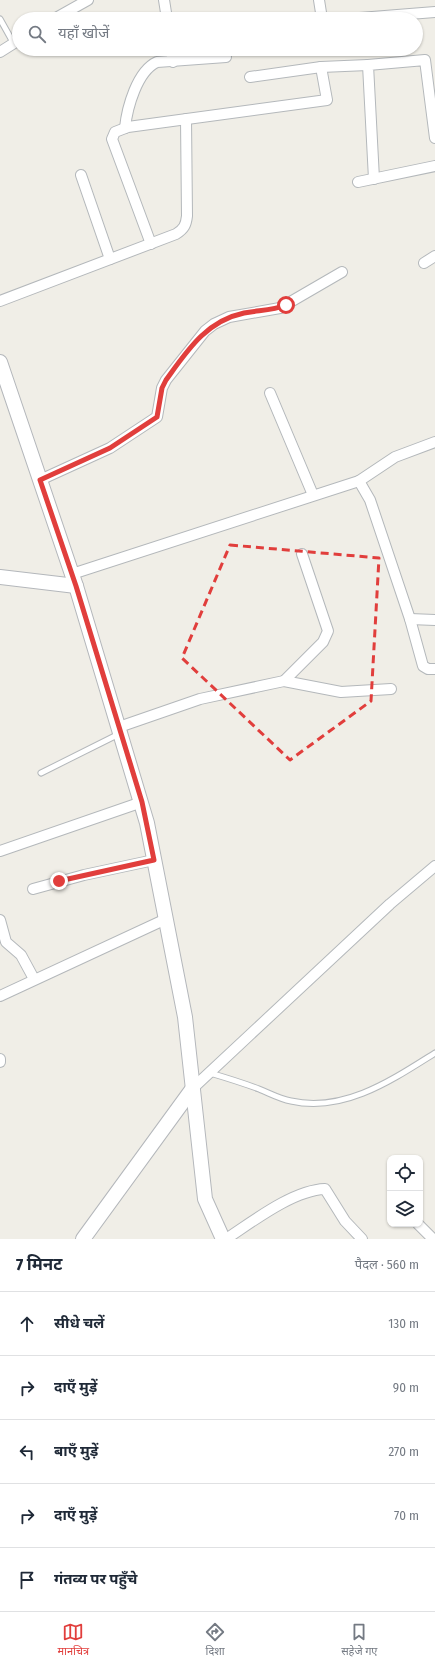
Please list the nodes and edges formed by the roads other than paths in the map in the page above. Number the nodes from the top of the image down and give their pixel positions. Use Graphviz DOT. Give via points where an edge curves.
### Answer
graph roads {
  1 [pos="88,0"];
  2 [pos="164,0"];
  3 [pos="319,0"];
  4 [pos="67,12"];
  5 [pos="166,12"];
  6 [pos="321,12"];
  7 [pos="435,12"];
  8 [pos="423,13"];
  9 [pos="0,19"];
  10 [pos="12,36"];
  11 [pos="12,44"];
  12 [pos="0,52"];
  13 [pos="172,56"];
  14 [pos="226,57"];
  15 [pos="173,62"];
  16 [pos="368,65"];
  17 [pos="321,67"];
  18 [pos="250,77"];
  19 [pos="186,119"];
  20 [pos="124,128"];
  21 [pos="435,138"];
  22 [pos="435,166"];
  23 [pos="81,175"];
  24 [pos="374,179"];
  25 [pos="358,182"];
  26 [pos="150,244"];
  27 [pos="435,256"];
  28 [pos="110,259"];
  29 [pos="424,263"];
  30 [pos="342,272"];
  31 [pos="0,301"];
  32 [pos="0,362"];
  33 [pos="270,394"];
  34 [pos="435,442"];
  35 [pos="40,480"];
  36 [pos="359,481"];
  37 [pos="313,495"];
  38 [pos="302,554"];
  39 [pos="0,577"];
  40 [pos="74,580"];
  41 [pos="410,620"];
  42 [pos="435,620"];
  43 [pos="435,668"];
  44 [pos="284,681"];
  45 [pos="391,689"];
  46 [pos="120,730"];
  47 [pos="42,773"];
  48 [pos="142,802"];
  49 [pos="0,851"];
  50 [pos="154,860"];
  51 [pos="435,866"];
  52 [pos="32,889"];
  53 [pos="166,919"];
  54 [pos="0,920"];
  55 [pos="34,979"];
  56 [pos="0,996"];
  57 [pos="435,1054"];
  58 [pos="209,1072"];
  59 [pos="193,1088"];
  60 [pos="421,1227"];
  61 [pos="82,1239"];
  62 [pos="225,1239"];
  63 [pos="362,1239"];
  64 [pos="433,1239"];
  1 -- 4 [label="street"];
  2 -- 5 [label="street"];
  3 -- 6 [label="street"];
  7 -- 8 [label="street"];
  9 -- 10 [label="lane"];
  11 -- 12 [label="street"];
  13 -- 15 [label="street"];
  14 -- 15 [label="street"];
  15 -- 20 [label="street" via="157,62 148,68 132,96"];
  16 -- 17 [label="street"];
  16 -- 21 [label="street" via="425,60"];
  16 -- 24 [label="street"];
  17 -- 18 [label="street"];
  17 -- 19 [label="street" via="327,100"];
  19 -- 20 [label="street"];
  19 -- 26 [label="street" via="186,225 176,234"];
  20 -- 26 [label="street" via="115,132 112,139"];
  22 -- 24 [label="street"];
  23 -- 28 [label="street"];
  24 -- 25 [label="street"];
  26 -- 28 [label="street"];
  27 -- 29 [label="street"];
  28 -- 31 [label="street"];
  30 -- 35 [label="street" via="280,308 229,317 214,324 205,331 166,380 157,417 110,448"];
  32 -- 35 [label="main road"];
  33 -- 37 [label="street"];
  34 -- 36 [label="street" via="395,457"];
  35 -- 40 [label="main road"];
  36 -- 37 [label="street"];
  36 -- 41 [label="street" via="370,500"];
  37 -- 40 [label="street"];
  38 -- 44 [label="street" via="328,631 323,642"];
  39 -- 40 [label="main road"];
  40 -- 46 [label="main road"];
  41 -- 42 [label="street"];
  41 -- 43 [label="street" via="423,666 428,669"];
  44 -- 45 [label="street" via="341,692"];
  44 -- 46 [label="street" via="200,699"];
  46 -- 47 [label="lane"];
  46 -- 48 [label="main road"];
  48 -- 49 [label="street"];
  48 -- 50 [label="main road"];
  50 -- 52 [label="street"];
  50 -- 53 [label="main road"];
  51 -- 58 [label="street" via="390,904"];
  53 -- 55 [label="street"];
  53 -- 59 [label="main road" via="185,1017"];
  54 -- 55 [label="street" via="6,942 21,955"];
  55 -- 56 [label="street"];
  57 -- 58 [label="lane" via="359,1096 311,1105 290,1101"];
  58 -- 59 [label="street"];
  59 -- 61 [label="main road"];
  59 -- 62 [label="main road" via="205,1199"];
  60 -- 64 [label="street"];
  62 -- 63 [label="street" via="293,1198 325,1189 345,1221"];
}
